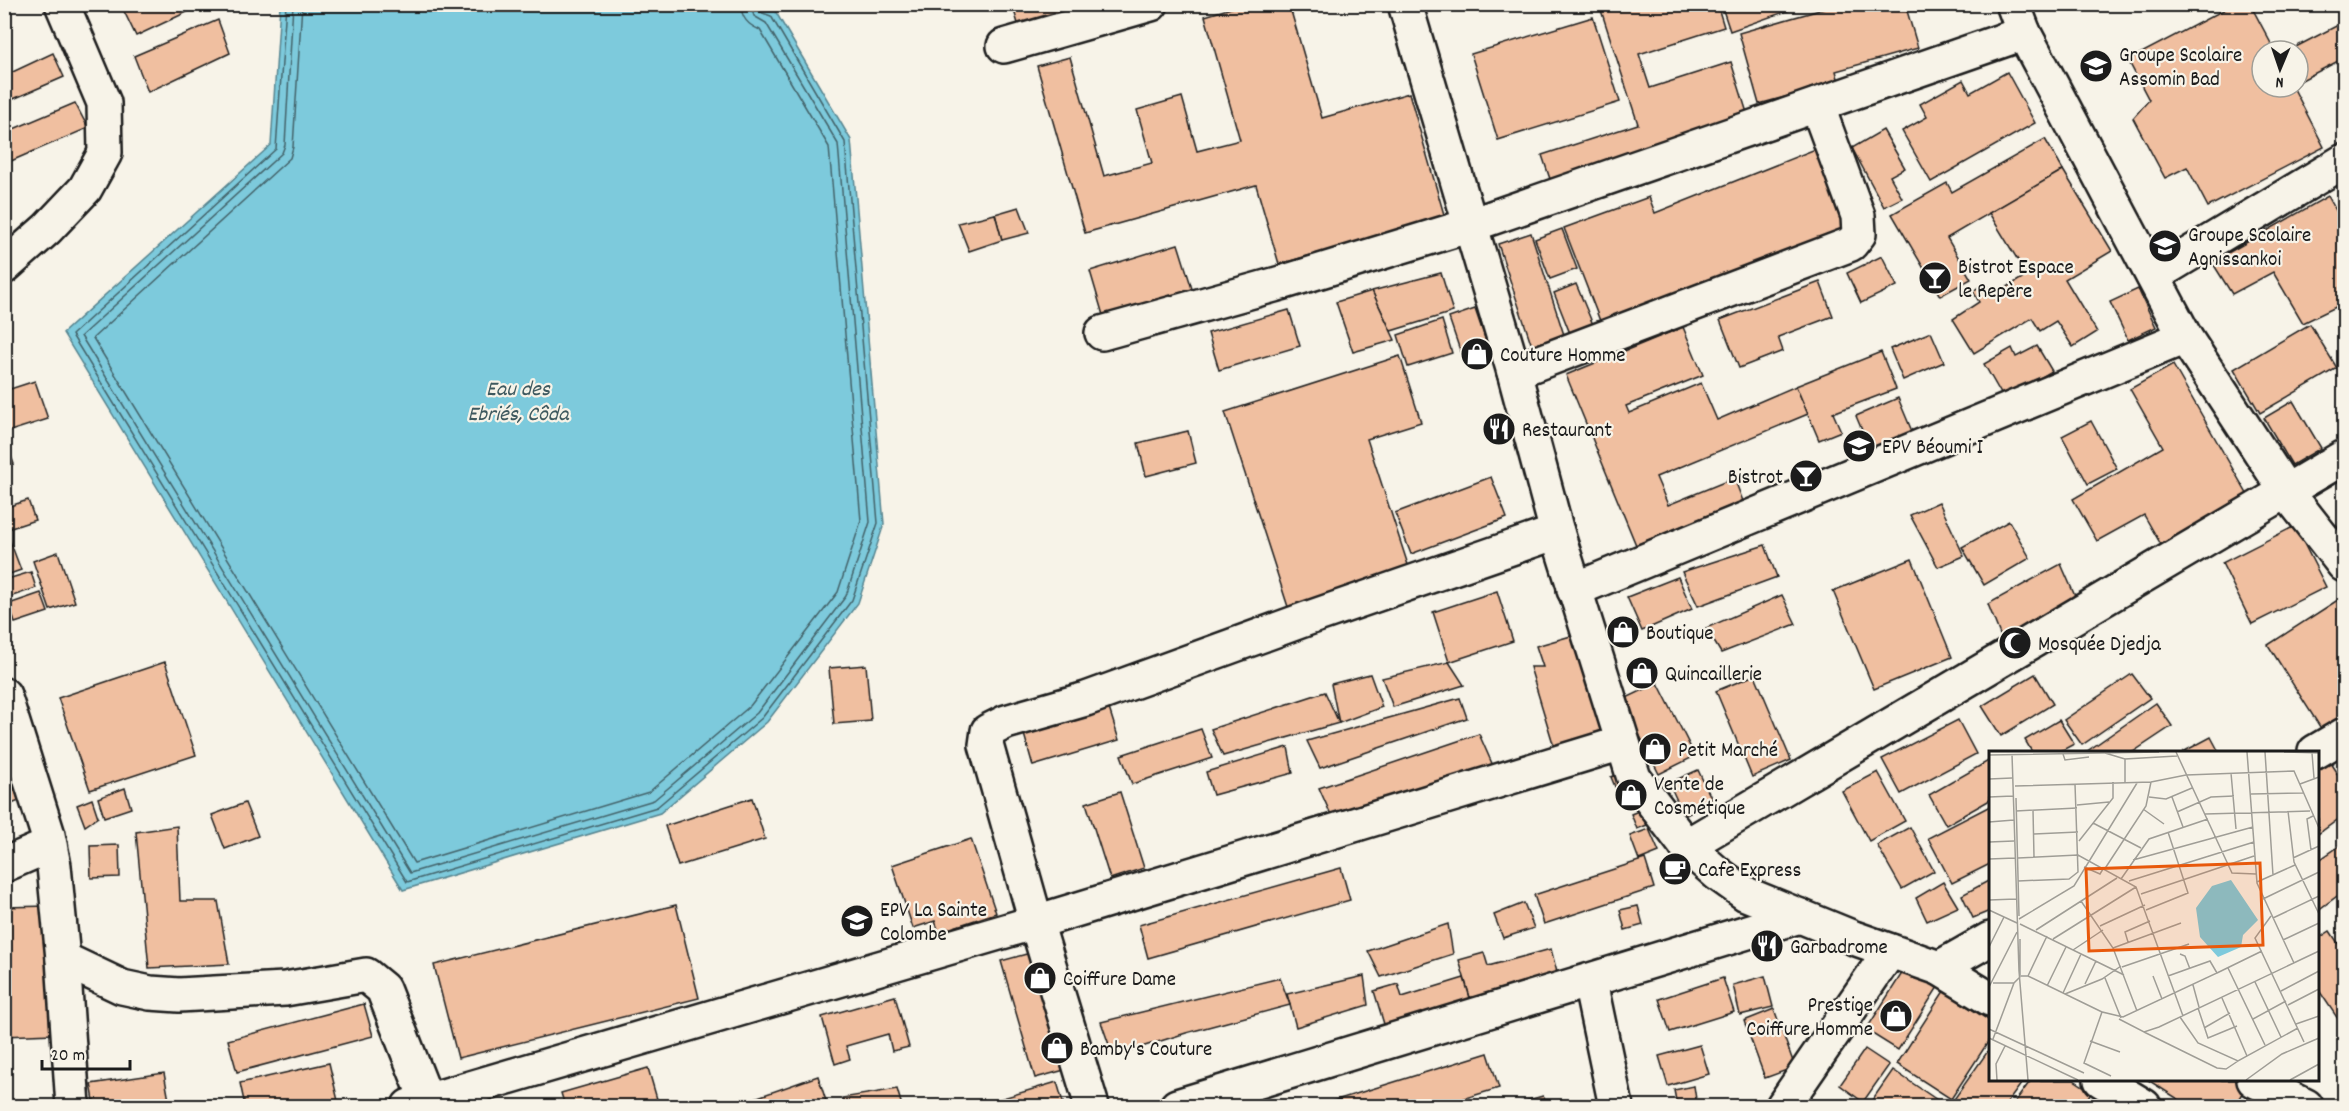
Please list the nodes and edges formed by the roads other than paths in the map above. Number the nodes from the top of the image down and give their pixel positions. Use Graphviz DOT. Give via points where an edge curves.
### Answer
graph roads {
  1 [pos="62,4"];
  2 [pos="1151,4"];
  3 [pos="1405,4"];
  4 [pos="2018,19"];
  5 [pos="1004,46"];
  6 [pos="1817,105"];
  7 [pos="2344,161"];
  8 [pos="1471,225"];
  9 [pos="4,267"];
  10 [pos="2153,276"];
  11 [pos="1102,333"];
  12 [pos="2186,337"];
  13 [pos="1514,372"];
  14 [pos="2344,457"];
  15 [pos="2286,491"];
  16 [pos="1557,532"];
  17 [pos="2344,565"];
  18 [pos="1574,590"];
  19 [pos="4,695"];
  20 [pos="2344,735"];
  21 [pos="1622,743"];
  22 [pos="2318,751"];
  23 [pos="50,845"];
  24 [pos="1686,846"];
  25 [pos="4,865"];
  26 [pos="1800,916"];
  27 [pos="1036,922"];
  28 [pos="1989,940"];
  29 [pos="1890,951"];
  30 [pos="63,959"];
  31 [pos="1939,968"];
  32 [pos="1590,982"];
  33 [pos="1989,998"];
  34 [pos="2256,1081"];
  35 [pos="422,1105"];
  36 [pos="73,1107"];
  37 [pos="1092,1107"];
  38 [pos="1177,1107"];
  39 [pos="1616,1107"];
  40 [pos="1783,1107"];
  41 [pos="2306,1107"];
  1 -- 9 [label="street" via="104,103 105,153 86,189"];
  2 -- 5 [label="street"];
  3 -- 8 [label="street"];
  4 -- 6 [label="street"];
  4 -- 10 [label="street"];
  6 -- 8 [label="street"];
  6 -- 13 [label="street" via="1858,216 1859,234 1851,244"];
  7 -- 10 [label="street"];
  8 -- 11 [label="street"];
  8 -- 13 [label="street"];
  10 -- 12 [label="street"];
  12 -- 15 [label="street"];
  12 -- 18 [label="street"];
  13 -- 16 [label="street"];
  14 -- 15 [label="street"];
  15 -- 17 [label="street"];
  15 -- 24 [label="street"];
  16 -- 18 [label="street"];
  16 -- 27 [label="street" via="988,731 986,745"];
  18 -- 21 [label="street"];
  19 -- 23 [label="street"];
  20 -- 22 [label="street"];
  21 -- 24 [label="street" via="1634,778"];
  21 -- 27 [label="street"];
  23 -- 25 [label="street"];
  23 -- 30 [label="street"];
  24 -- 26 [label="street" via="1746,894"];
  26 -- 29 [label="street"];
  26 -- 32 [label="street"];
  27 -- 35 [label="street"];
  27 -- 37 [label="street"];
  28 -- 31 [label="street"];
  29 -- 31 [label="street"];
  29 -- 40 [label="street"];
  30 -- 35 [label="street" via="122,987 150,993 285,989 366,975 383,989"];
  30 -- 36 [label="street"];
  31 -- 33 [label="street"];
  32 -- 38 [label="street"];
  32 -- 39 [label="street"];
  34 -- 41 [label="street"];
}
